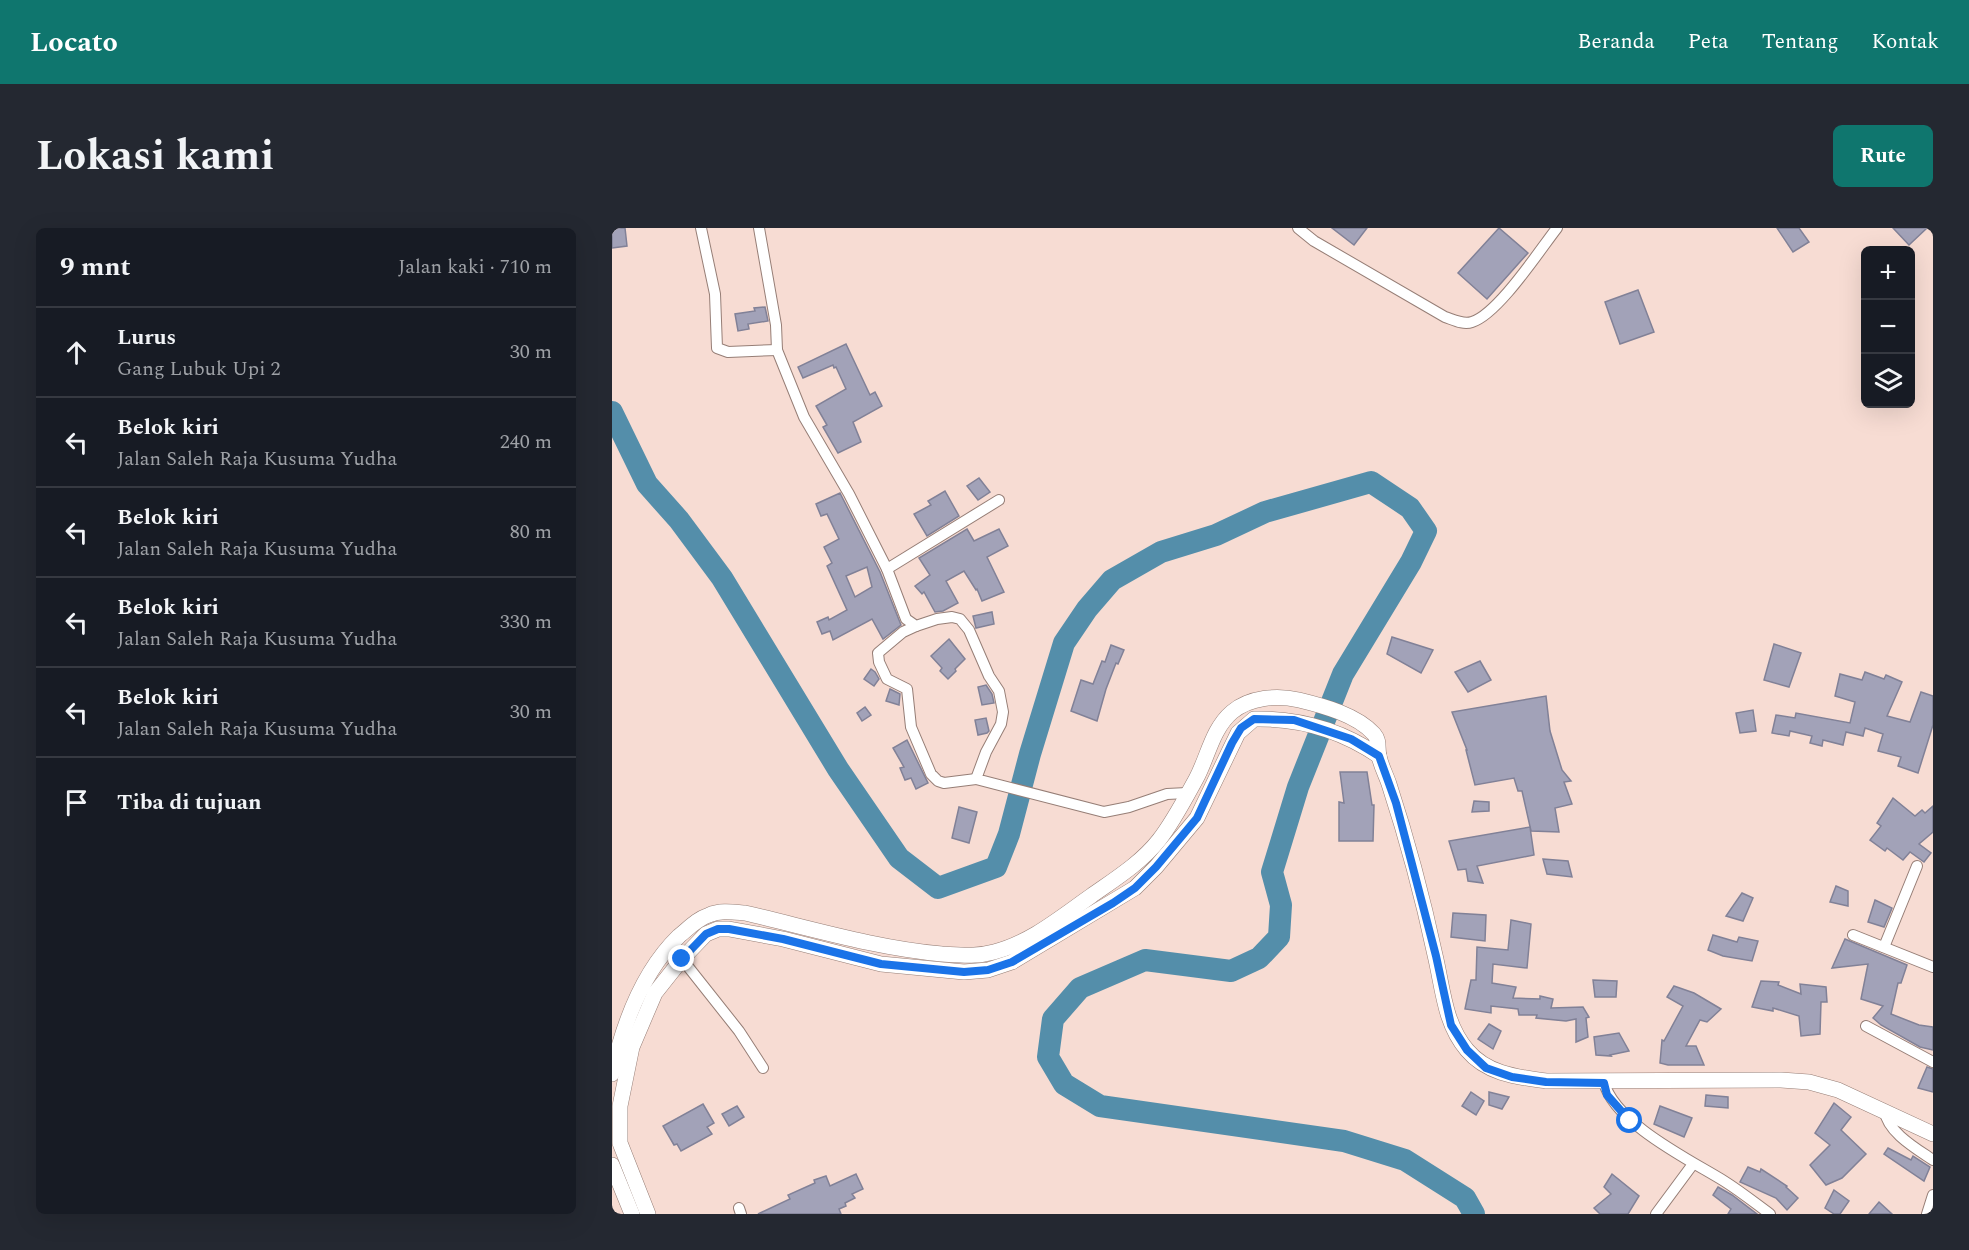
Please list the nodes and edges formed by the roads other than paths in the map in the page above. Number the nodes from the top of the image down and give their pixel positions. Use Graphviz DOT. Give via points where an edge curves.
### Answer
graph roads {
  1 [pos="701,228"];
  2 [pos="759,228"];
  3 [pos="1298,228"];
  4 [pos="1557,228"];
  5 [pos="777,350"];
  6 [pos="999,500"];
  7 [pos="887,569"];
  8 [pos="916,626"];
  9 [pos="1379,756"];
  10 [pos="976,779"];
  11 [pos="1188,793"];
  12 [pos="1917,866"];
  13 [pos="1853,935"];
  14 [pos="667,948"];
  15 [pos="1884,948"];
  16 [pos="682,959"];
  17 [pos="1933,967"];
  18 [pos="1866,1026"];
  19 [pos="615,1044"];
  20 [pos="1933,1062"];
  21 [pos="763,1068"];
  22 [pos="612,1074"];
  23 [pos="1604,1083"];
  24 [pos="1885,1110"];
  25 [pos="616,1116"];
  26 [pos="1933,1134"];
  27 [pos="1933,1160"];
  28 [pos="1693,1164"];
  29 [pos="612,1165"];
  30 [pos="1933,1195"];
  31 [pos="632,1214"];
  32 [pos="648,1214"];
  33 [pos="1656,1214"];
  34 [pos="1770,1214"];
  35 [pos="1927,1214"];
  1 -- 5 [label="street" via="715,294 717,348 728,352"];
  2 -- 5 [label="street"];
  3 -- 4 [label="street" via="1445,317 1470,323 1482,318 1518,281"];
  5 -- 7 [label="street" via="804,417"];
  6 -- 7 [label="street"];
  7 -- 8 [label="street" via="906,619"];
  8 -- 10 [label="street" via="937,619 960,619 999,692 1001,724"];
  8 -- 10 [label="street" via="878,653 879,662 887,680 907,689 911,727 931,774 944,783"];
  9 -- 11 [label="street" via="1375,735 1345,715 1297,700 1267,698 1245,704 1225,719"];
  9 -- 16 [label="street" via="1333,731 1294,720 1254,719 1241,728 1232,743 1197,818 1156,867 1128,893 1012,962 988,970 964,972 881,964 729,929 706,934"];
  9 -- 23 [label="street" via="1396,803 1451,1025 1467,1050 1486,1068 1512,1077"];
  10 -- 11 [label="street" via="1104,812 1167,794"];
  11 -- 14 [label="street" via="1159,840 1140,860 1058,920 1024,941 995,952 971,956 917,952 729,911 694,922"];
  12 -- 15 [label="street"];
  13 -- 15 [label="street"];
  14 -- 16 [label="street"];
  14 -- 19 [label="street" via="654,965"];
  15 -- 17 [label="street"];
  16 -- 21 [label="street"];
  16 -- 25 [label="street" via="655,993 632,1047"];
  18 -- 20 [label="street"];
  19 -- 22 [label="street"];
  23 -- 24 [label="street" via="1809,1082"];
  23 -- 28 [label="street" via="1607,1095 1630,1121"];
  24 -- 26 [label="street"];
  24 -- 27 [label="street" via="1886,1118 1899,1135"];
  25 -- 32 [label="street" via="620,1143"];
  28 -- 33 [label="street"];
  28 -- 34 [label="street"];
  29 -- 31 [label="street"];
  30 -- 35 [label="street"];
}
